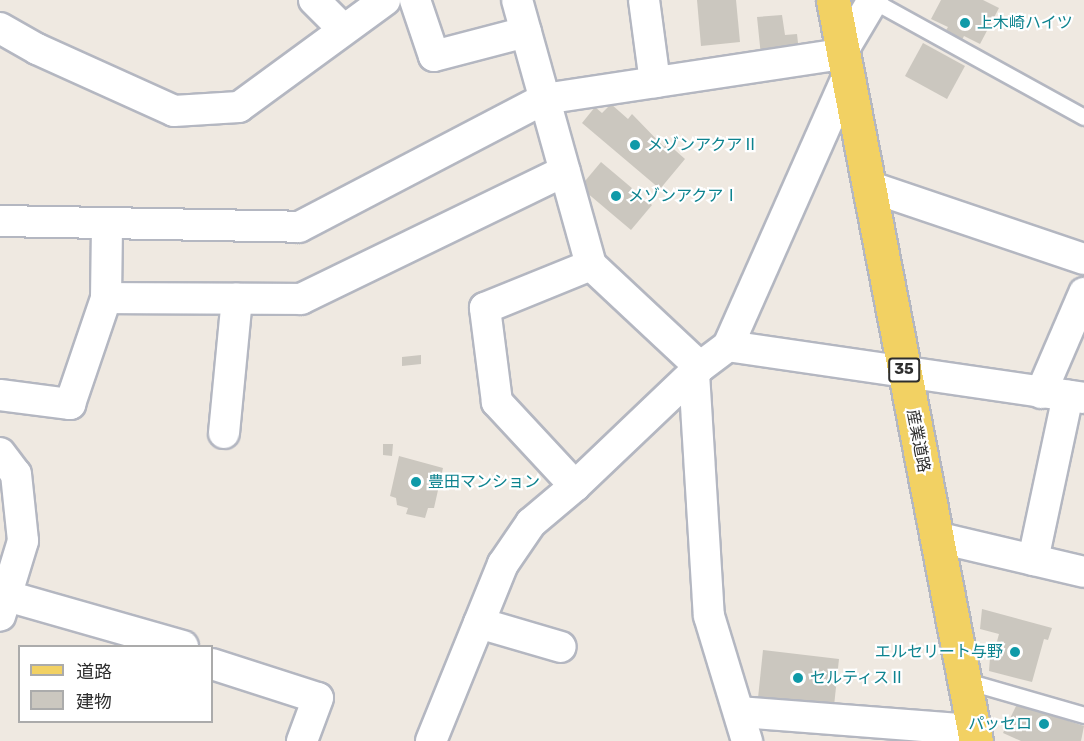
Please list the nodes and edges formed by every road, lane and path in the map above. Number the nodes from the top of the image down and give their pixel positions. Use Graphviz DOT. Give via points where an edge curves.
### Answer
graph roads {
  1 [pos="315,0"];
  2 [pos="385,0"];
  3 [pos="415,0"];
  4 [pos="517,0"];
  5 [pos="644,0"];
  6 [pos="833,0"];
  7 [pos="873,0"];
  8 [pos="0,28"];
  9 [pos="343,29"];
  10 [pos="526,32"];
  11 [pos="844,67"];
  12 [pos="655,82"];
  13 [pos="544,99"];
  14 [pos="1084,117"];
  15 [pos="565,171"];
  16 [pos="868,186"];
  17 [pos="0,221"];
  18 [pos="107,224"];
  19 [pos="1084,259"];
  20 [pos="591,265"];
  21 [pos="1084,293"];
  22 [pos="106,298"];
  23 [pos="237,299"];
  24 [pos="728,346"];
  25 [pos="697,370"];
  26 [pos="904,370"];
  27 [pos="0,395"];
  28 [pos="1064,395"];
  29 [pos="224,433"];
  30 [pos="0,453"];
  31 [pos="575,486"];
  32 [pos="936,537"];
  33 [pos="1033,560"];
  34 [pos="1084,572"];
  35 [pos="3,606"];
  36 [pos="479,623"];
  37 [pos="178,645"];
  38 [pos="561,648"];
  39 [pos="213,664"];
  40 [pos="963,680"];
  41 [pos="740,712"];
  42 [pos="1084,715"];
  43 [pos="976,738"];
  44 [pos="302,741"];
  45 [pos="431,741"];
  46 [pos="747,741"];
  1 -- 9 [label="street"];
  2 -- 9 [label="street"];
  3 -- 10 [label="street" via="434,56"];
  4 -- 10 [label="street"];
  5 -- 12 [label="street"];
  6 -- 11 [label="main road, 産業道路 / 35"];
  7 -- 11 [label="street"];
  7 -- 14 [label="lane"];
  8 -- 9 [label="street" via="37,49 174,111 238,107"];
  10 -- 13 [label="street"];
  11 -- 12 [label="street"];
  11 -- 16 [label="main road, 産業道路 / 35"];
  11 -- 24 [label="street"];
  12 -- 13 [label="street"];
  13 -- 15 [label="street"];
  13 -- 18 [label="street" via="299,227"];
  15 -- 20 [label="street"];
  15 -- 23 [label="street" via="301,299"];
  16 -- 19 [label="street"];
  16 -- 26 [label="main road, 産業道路 / 35"];
  17 -- 18 [label="street"];
  18 -- 22 [label="street"];
  20 -- 25 [label="street"];
  20 -- 31 [label="street" via="485,308 497,402"];
  21 -- 28 [label="street"];
  22 -- 23 [label="street"];
  22 -- 27 [label="street" via="70,404"];
  23 -- 29 [label="street"];
  24 -- 25 [label="street"];
  24 -- 26 [label="street"];
  25 -- 31 [label="street"];
  25 -- 41 [label="street" via="709,616"];
  26 -- 28 [label="street"];
  26 -- 32 [label="main road, 産業道路 / 35"];
  28 -- 33 [label="street"];
  30 -- 35 [label="street" via="16,474 23,541"];
  31 -- 36 [label="street" via="531,523 503,564"];
  32 -- 33 [label="street"];
  32 -- 40 [label="main road, 産業道路 / 35"];
  33 -- 34 [label="street"];
  35 -- 37 [label="street"];
  36 -- 38 [label="street"];
  36 -- 45 [label="street"];
  39 -- 44 [label="street" via="318,699"];
  40 -- 42 [label="lane"];
  40 -- 43 [label="main road, 産業道路 / 35"];
  41 -- 43 [label="street"];
  41 -- 46 [label="street"];
}
